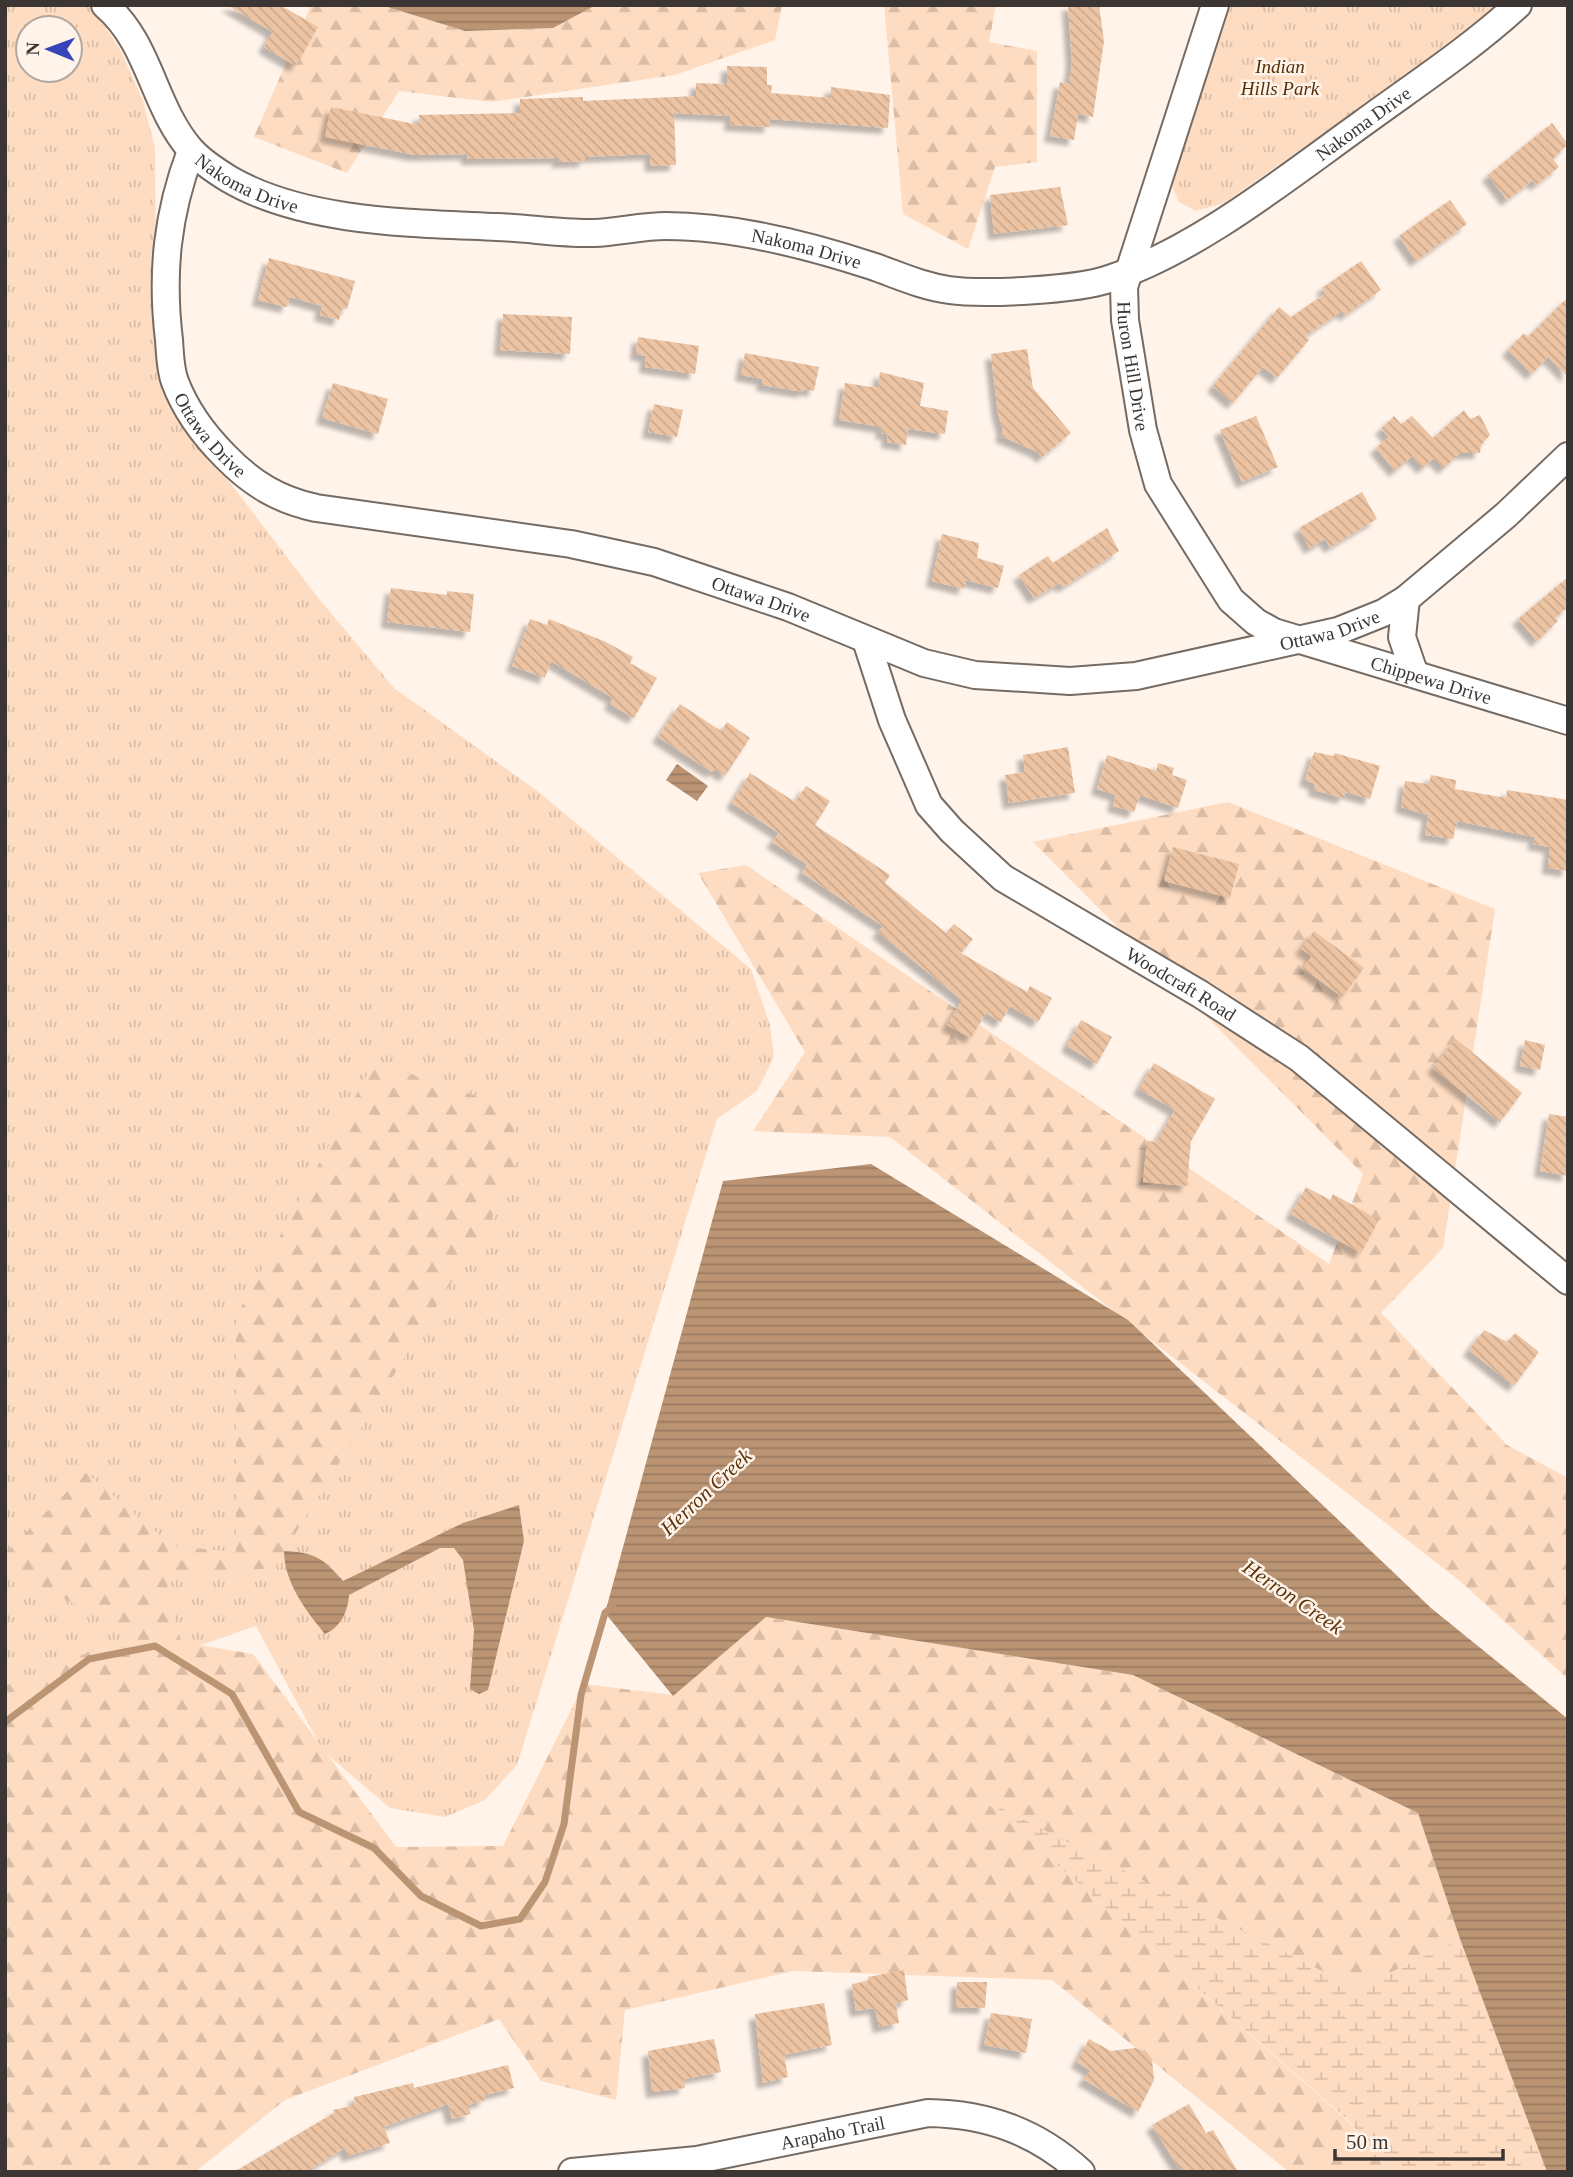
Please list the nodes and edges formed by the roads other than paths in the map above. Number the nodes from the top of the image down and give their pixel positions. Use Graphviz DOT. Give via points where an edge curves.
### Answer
graph roads {
  1 [pos="105,5"];
  2 [pos="1214,5"];
  3 [pos="1517,5"];
  4 [pos="191,151"];
  5 [pos="1127,272"];
  6 [pos="1568,456"];
  7 [pos="1406,599"];
  8 [pos="866,640"];
  9 [pos="1294,640"];
  10 [pos="1414,672"];
  11 [pos="1568,721"];
  12 [pos="1568,1282"];
  13 [pos="681,2167"];
  14 [pos="572,2172"];
  15 [pos="1082,2172"];
  1 -- 4 [label="street, Nakoma Drive" via="138,44"];
  2 -- 5 [label="street, Huron Hill Drive"];
  3 -- 5 [label="street, Nakoma Drive" via="1470,45 1310,161 1189,241"];
  4 -- 5 [label="street, Nakoma Drive" via="230,179 273,200 382,220 570,233 692,227 794,245 923,285 972,292 1094,284"];
  4 -- 8 [label="street, Ottawa Drive" via="174,202 166,252 164,300 173,378 204,432 255,483 284,499 316,508 571,544 654,562 788,607"];
  5 -- 9 [label="street, Huron Hill Drive" via="1125,320 1146,449 1158,484 1231,600 1256,622"];
  6 -- 7 [label="street, Ottawa Drive"];
  7 -- 9 [label="street, Ottawa Drive" via="1359,624"];
  7 -- 10 [label="street" via="1402,637"];
  8 -- 9 [label="street, Ottawa Drive" via="924,663 975,675 1070,681 1136,676"];
  8 -- 12 [label="street, Woodcraft Road" via="892,720 929,805 975,854 1003,878 1299,1058"];
  9 -- 10 [label="street, Chippewa Drive"];
  10 -- 11 [label="street, Chippewa Drive"];
  13 -- 14 [label="street, Arapaho Trail"];
  13 -- 15 [label="street, Arapaho Trail" via="904,2116 952,2114 1023,2132"];
}
